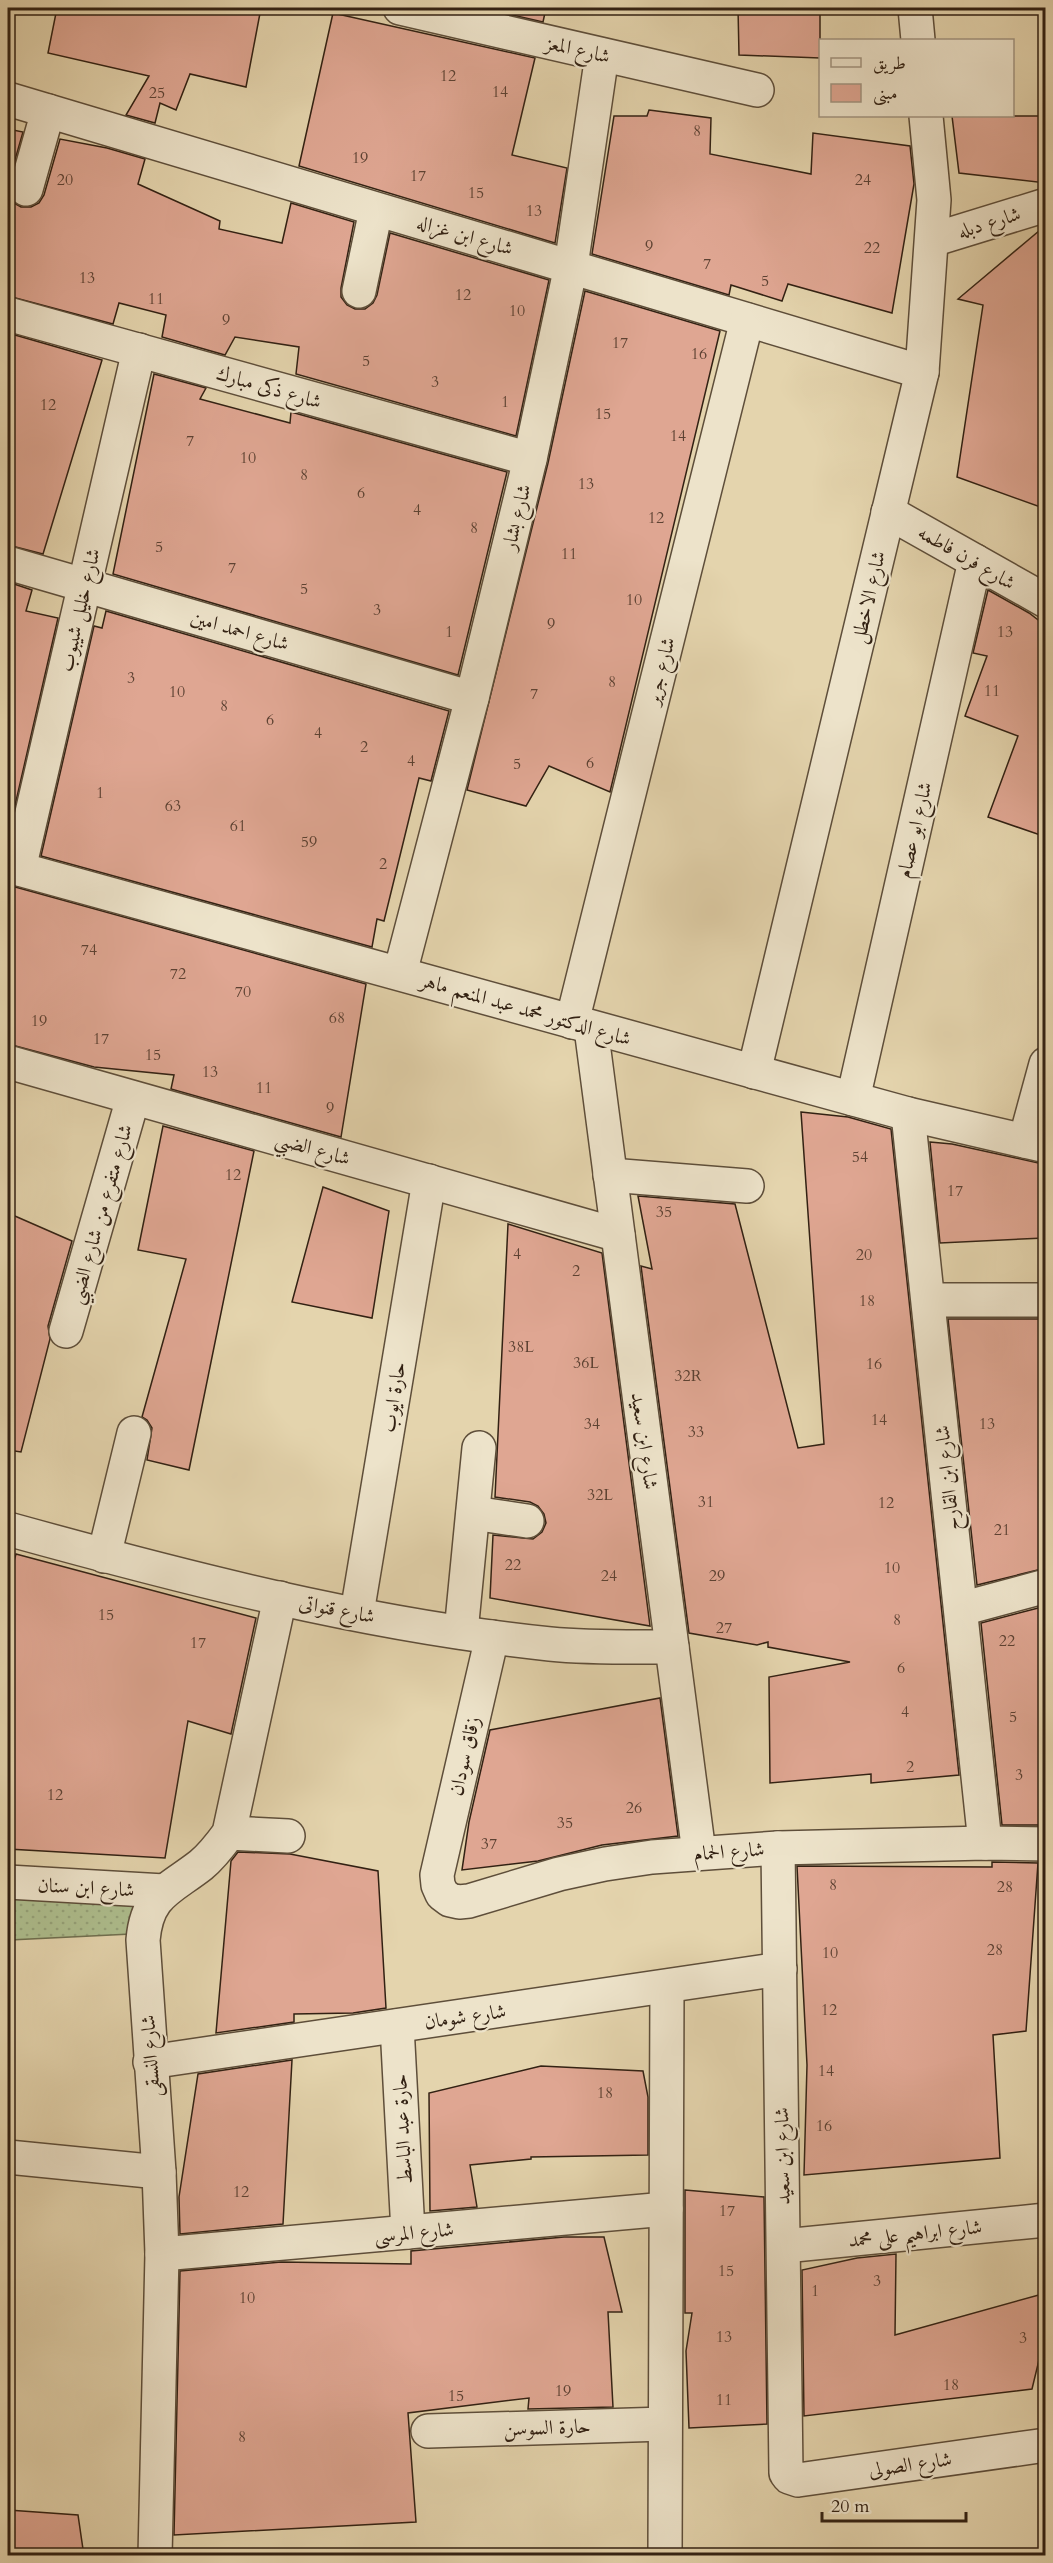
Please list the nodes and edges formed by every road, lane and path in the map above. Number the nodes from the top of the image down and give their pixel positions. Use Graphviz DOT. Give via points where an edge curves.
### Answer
graph roads {
  1 [pos="400,8"];
  2 [pos="602,55"];
  3 [pos="757,90"];
  4 [pos="8,99"];
  5 [pos="48,111"];
  6 [pos="926,117"];
  7 [pos="26,189"];
  8 [pos="1046,205"];
  9 [pos="376,210"];
  10 [pos="932,240"];
  11 [pos="571,266"];
  12 [pos="359,291"];
  13 [pos="8,314"];
  14 [pos="747,320"];
  15 [pos="139,350"];
  16 [pos="922,372"];
  17 [pos="530,459"];
  18 [pos="888,512"];
  19 [pos="975,561"];
  20 [pos="8,563"];
  21 [pos="85,586"];
  22 [pos="1046,601"];
  23 [pos="472,698"];
  24 [pos="13,867"];
  25 [pos="400,973"];
  26 [pos="582,1026"];
  27 [pos="8,1062"];
  28 [pos="1046,1064"];
  29 [pos="754,1072"];
  30 [pos="133,1098"];
  31 [pos="853,1099"];
  32 [pos="908,1114"];
  33 [pos="1035,1143"];
  34 [pos="610,1175"];
  35 [pos="429,1181"];
  36 [pos="747,1186"];
  37 [pos="618,1235"];
  38 [pos="929,1300"];
  39 [pos="1046,1300"];
  40 [pos="66,1331"];
  41 [pos="134,1432"];
  42 [pos="479,1448"];
  43 [pos="473,1513"];
  44 [pos="527,1521"];
  45 [pos="8,1529"];
  46 [pos="104,1556"];
  47 [pos="1046,1586"];
  48 [pos="280,1598"];
  49 [pos="961,1610"];
  50 [pos="357,1613"];
  51 [pos="477,1634"];
  52 [pos="672,1647"];
  53 [pos="230,1833"];
  54 [pos="288,1836"];
  55 [pos="985,1842"];
  56 [pos="1046,1844"];
  57 [pos="778,1848"];
  58 [pos="699,1853"];
  59 [pos="437,1875"];
  60 [pos="8,1882"];
  61 [pos="164,1891"];
  62 [pos="780,1970"];
  63 [pos="667,1986"];
  64 [pos="397,2026"];
  65 [pos="150,2062"];
  66 [pos="8,2157"];
  67 [pos="159,2172"];
  68 [pos="666,2209"];
  69 [pos="1046,2220"];
  70 [pos="408,2232"];
  71 [pos="784,2246"];
  72 [pos="162,2254"];
  73 [pos="665,2424"];
  74 [pos="428,2431"];
  75 [pos="1046,2445"];
  76 [pos="785,2464"];
  77 [pos="155,2556"];
  78 [pos="665,2556"];
  1 -- 2 [label="street, شارع المعز"];
  2 -- 3 [label="street, شارع المعز"];
  2 -- 11 [label="street, شارع بشار"];
  4 -- 5 [label="street, شارع ابن غزاله"];
  5 -- 7 [label="street"];
  5 -- 9 [label="street, شارع ابن غزاله"];
  6 -- 10 [label="street, شارع الاخطل" via="934,200"];
  8 -- 10 [label="street, شارع دبله"];
  9 -- 11 [label="street, شارع ابن غزاله"];
  9 -- 12 [label="street"];
  10 -- 16 [label="street, شارع الاخطل"];
  11 -- 14 [label="street, شارع ابن غزاله"];
  11 -- 17 [label="street, شارع بشار"];
  13 -- 15 [label="street, شارع ذكى مبارك"];
  14 -- 16 [label="street, شارع ابن غزاله"];
  14 -- 26 [label="street, شارع جرير"];
  15 -- 17 [label="street, شارع ذكى مبارك"];
  15 -- 21 [label="street, شارع خليل شيبوب"];
  16 -- 18 [label="street, شارع الاخطل"];
  17 -- 23 [label="street, شارع بشار"];
  18 -- 19 [label="street, شارع فرن فاطمه"];
  18 -- 29 [label="street, شارع الاخطل"];
  19 -- 22 [label="street, شارع فرن فاطمه"];
  19 -- 31 [label="street, شارع ابو عصام"];
  20 -- 21 [label="street, شارع احمد امين"];
  21 -- 23 [label="street, شارع احمد امين"];
  21 -- 24 [label="street, شارع خليل شيبوب"];
  23 -- 25 [label="street, شارع بشار"];
  24 -- 25 [label="street, شارع الدكتور محمد عبد المنعم ماهر"];
  25 -- 26 [label="street, شارع الدكتور محمد عبد المنعم ماهر"];
  26 -- 29 [label="street, شارع الدكتور محمد عبد المنعم ماهر"];
  26 -- 34 [label="street, شارع ابن سعيد"];
  27 -- 30 [label="street, شارع الضبي"];
  28 -- 33 [label="street"];
  29 -- 31 [label="street, شارع الدكتور محمد عبد المنعم ماهر"];
  30 -- 35 [label="street, شارع الضبي"];
  30 -- 40 [label="street, شارع متفرع من شارع الضبي"];
  31 -- 32 [label="street, شارع الدكتور محمد عبد المنعم ماهر"];
  32 -- 33 [label="street, شارع الدكتور محمد عبد المنعم ماهر"];
  32 -- 38 [label="street, شارع ابن القارح"];
  34 -- 36 [label="street"];
  34 -- 37 [label="street, شارع ابن سعيد"];
  35 -- 37 [label="street, شارع الضبي"];
  35 -- 50 [label="street, حارة ايوب"];
  37 -- 52 [label="street, شارع ابن سعيد"];
  38 -- 39 [label="street"];
  38 -- 49 [label="street, شارع ابن القارح"];
  41 -- 46 [label="street"];
  42 -- 43 [label="street, زقاق سودان"];
  43 -- 44 [label="street"];
  43 -- 51 [label="street, زقاق سودان"];
  45 -- 46 [label="street, شارع قنواتى"];
  46 -- 48 [label="street, شارع قنواتى"];
  47 -- 49 [label="street"];
  48 -- 50 [label="street, شارع قنواتى"];
  48 -- 53 [label="street, شارع النسقى"];
  49 -- 55 [label="street, شارع ابن القارح"];
  50 -- 51 [label="street, شارع قنواتى"];
  51 -- 52 [label="street, شارع قنواتى" via="552,1644"];
  51 -- 59 [label="street, زقاق سودان"];
  52 -- 58 [label="street, شارع ابن سعيد"];
  53 -- 54 [label="street"];
  53 -- 61 [label="street, شارع النسقى" via="204,1863"];
  55 -- 56 [label="street, شارع الحمام"];
  55 -- 57 [label="street, شارع الحمام"];
  57 -- 58 [label="street, شارع الحمام"];
  57 -- 62 [label="street, شارع ابن سعيد"];
  58 -- 59 [label="street, شارع الحمام" via="605,1864 469,1901 450,1900 442,1894"];
  60 -- 61 [label="street, شارع ابن سنان"];
  61 -- 65 [label="street, شارع النسقى" via="148,1914 143,1940"];
  62 -- 63 [label="street, شارع شومان"];
  62 -- 71 [label="street, شارع ابن سعيد"];
  63 -- 64 [label="street, شارع شومان"];
  63 -- 68 [label="street"];
  64 -- 65 [label="street, شارع شومان"];
  64 -- 70 [label="street, حارة عبد الباسط"];
  65 -- 67 [label="street, شارع النسقى"];
  66 -- 67 [label="street"];
  67 -- 72 [label="street, شارع النسقى"];
  68 -- 70 [label="street, شارع المرسى"];
  68 -- 73 [label="street"];
  69 -- 71 [label="street, شارع ابراهيم على محمد"];
  70 -- 72 [label="street, شارع المرسى"];
  71 -- 76 [label="street, شارع ابن سعيد"];
  72 -- 77 [label="street, شارع النسقى"];
  73 -- 74 [label="street, حارة السوسن"];
  73 -- 78 [label="street"];
  75 -- 76 [label="street, شارع الصولى" via="798,2480 789,2477"];
}
